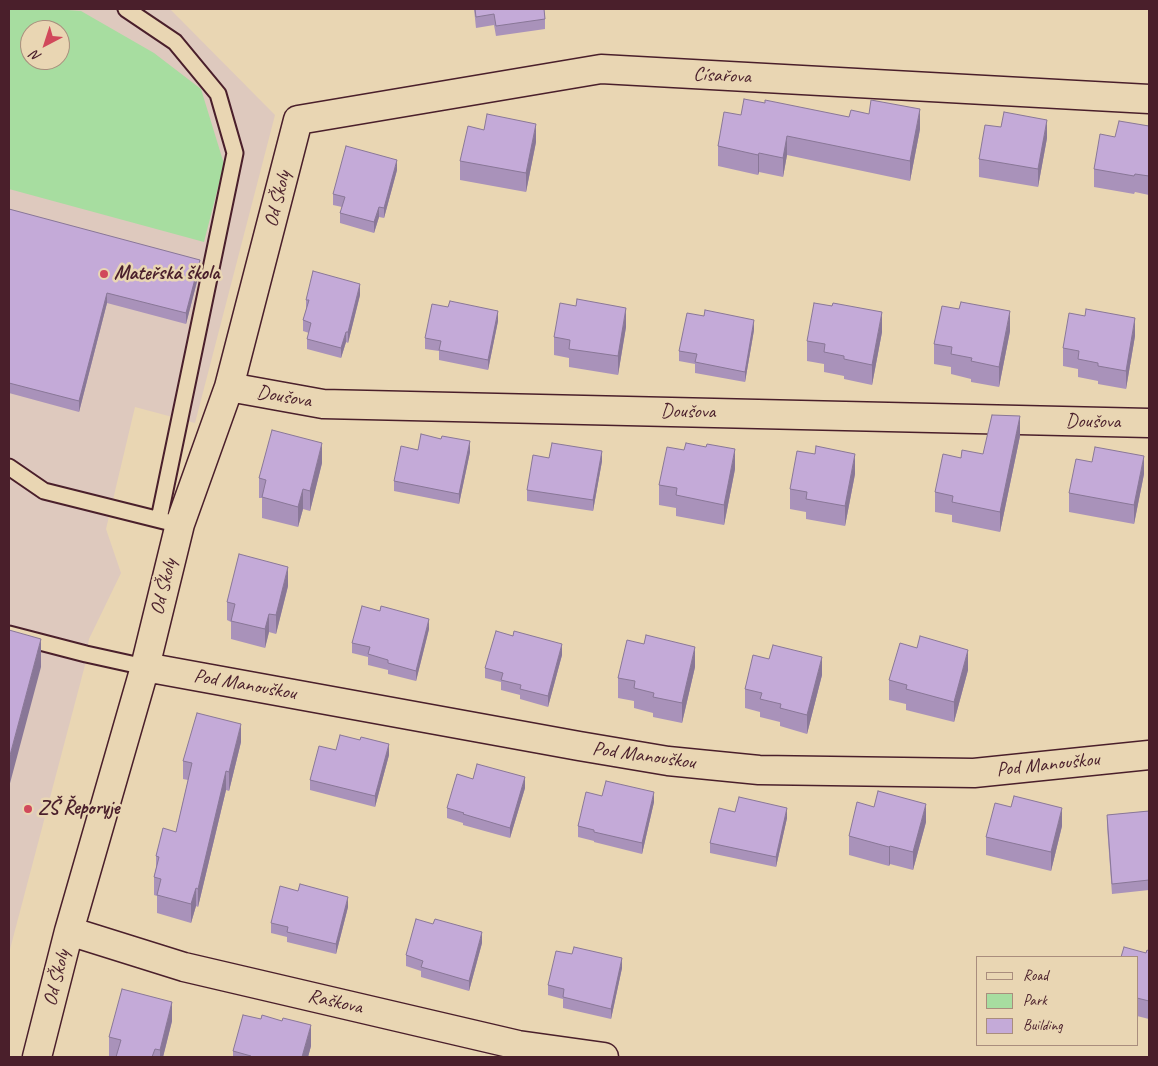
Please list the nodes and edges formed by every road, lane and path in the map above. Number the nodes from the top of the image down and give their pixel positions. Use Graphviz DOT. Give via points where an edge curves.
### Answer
graph roads {
  1 [pos="126,9"];
  2 [pos="1149,99"];
  3 [pos="298,120"];
  4 [pos="229,387"];
  5 [pos="1149,423"];
  6 [pos="9,466"];
  7 [pos="169,522"];
  8 [pos="9,634"];
  9 [pos="144,667"];
  10 [pos="1149,755"];
  11 [pos="69,931"];
  12 [pos="37,1057"];
  13 [pos="604,1057"];
  1 -- 7 [label="lane" via="175,42 218,94 235,152"];
  2 -- 3 [label="street, Císařova" via="601,69"];
  3 -- 4 [label="street, Od Školy"];
  4 -- 5 [label="street, Doušova" via="324,404"];
  4 -- 7 [label="street, Od Školy"];
  6 -- 7 [label="lane" via="44,491"];
  7 -- 9 [label="street, Od Školy"];
  8 -- 9 [label="lane"];
  9 -- 10 [label="street, Pod Manouškou" via="668,761 759,770 974,773"];
  9 -- 11 [label="street, Od Školy"];
  11 -- 12 [label="street, Od Školy"];
  11 -- 13 [label="street, Raškova" via="184,966 518,1045"];
}
